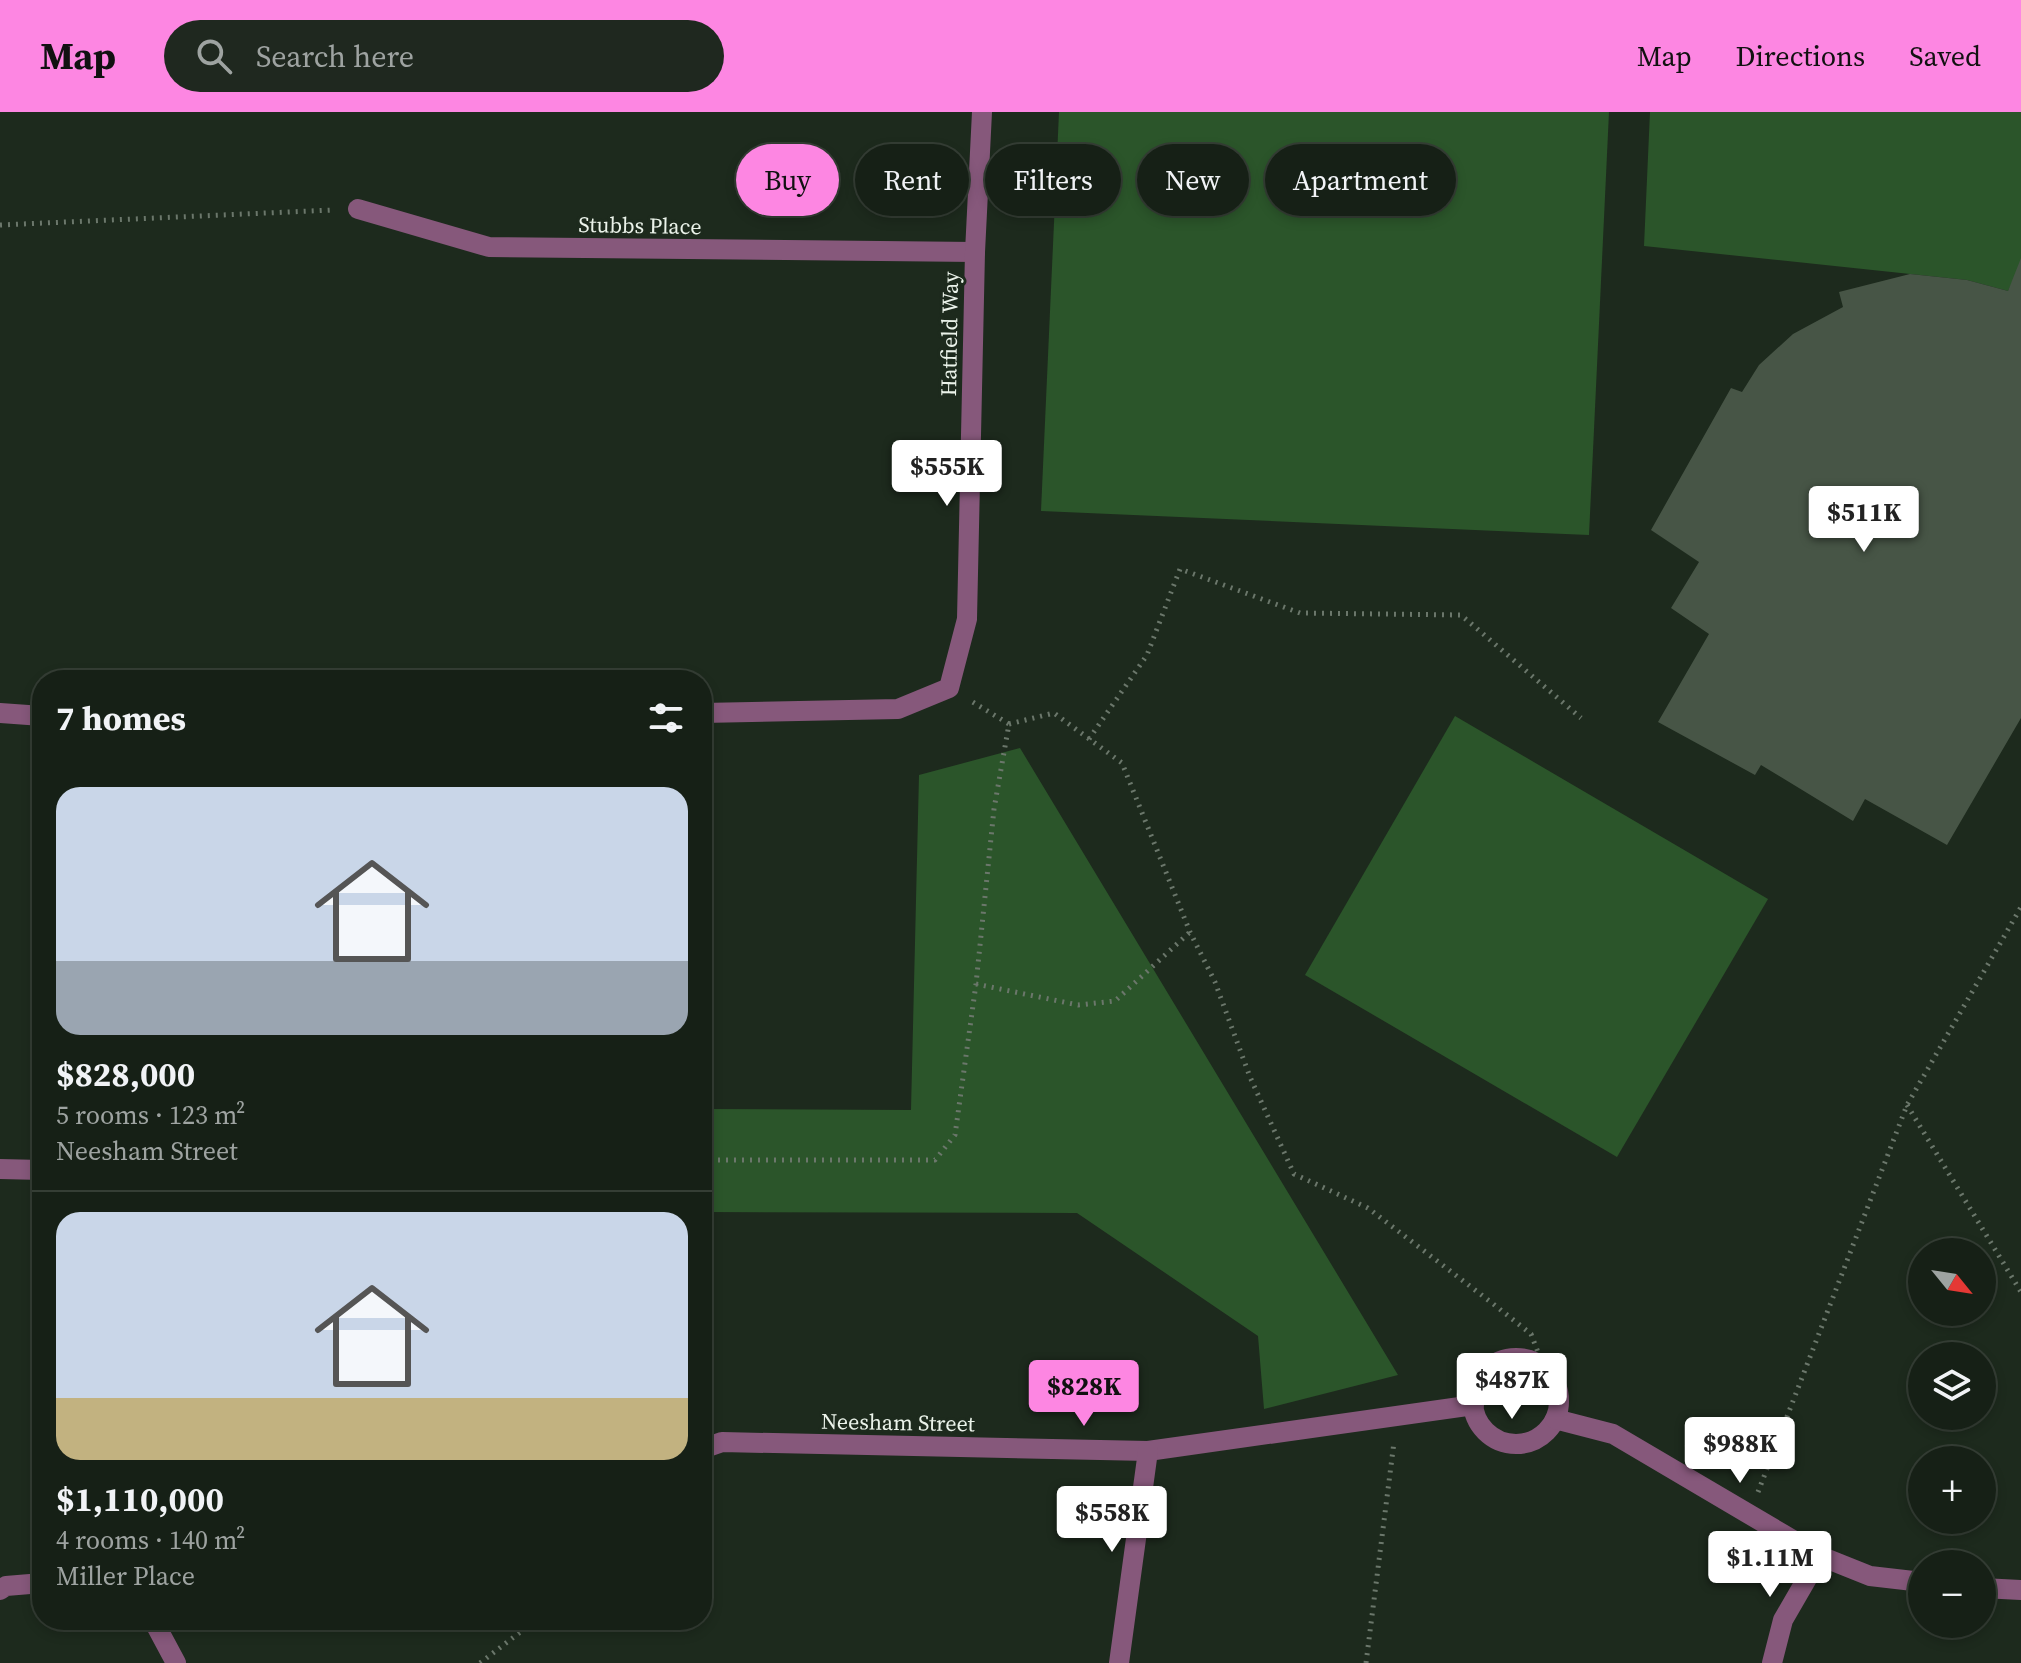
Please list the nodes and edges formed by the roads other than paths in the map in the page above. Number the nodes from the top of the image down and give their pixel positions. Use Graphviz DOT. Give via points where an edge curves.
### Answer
graph roads {
  1 [pos="982,112"];
  2 [pos="358,209"];
  3 [pos="975,252"];
  4 [pos="0,713"];
  5 [pos="712,713"];
  6 [pos="32,715"];
  7 [pos="0,1169"];
  8 [pos="32,1170"];
  9 [pos="1474,1405"];
  10 [pos="1555,1419"];
  11 [pos="712,1446"];
  12 [pos="1148,1451"];
  13 [pos="1820,1556"];
  14 [pos="1908,1580"];
  15 [pos="32,1584"];
  16 [pos="1996,1589"];
  17 [pos="0,1590"];
  18 [pos="2021,1590"];
  19 [pos="158,1630"];
  20 [pos="176,1663"];
  21 [pos="1119,1663"];
  22 [pos="1772,1663"];
  1 -- 3 [label="street, Hatfield Way"];
  2 -- 3 [label="street, Stubbs Place" via="489,247"];
  3 -- 5 [label="street, Hatfield Way" via="967,619 949,688 898,709"];
  4 -- 6 [label="street"];
  7 -- 8 [label="street"];
  9 -- 10 [label="street" via="1482,1427 1509,1444 1542,1435"];
  9 -- 10 [label="street" via="1479,1379 1490,1366 1522,1357 1544,1368 1558,1389"];
  9 -- 12 [label="street, Neesham Street"];
  10 -- 13 [label="street" via="1613,1434"];
  11 -- 12 [label="street, Neesham Street"];
  12 -- 21 [label="street"];
  13 -- 14 [label="street" via="1870,1576"];
  13 -- 22 [label="street" via="1783,1620"];
  15 -- 17 [label="street"];
  16 -- 18 [label="street"];
  19 -- 20 [label="street"];
}
